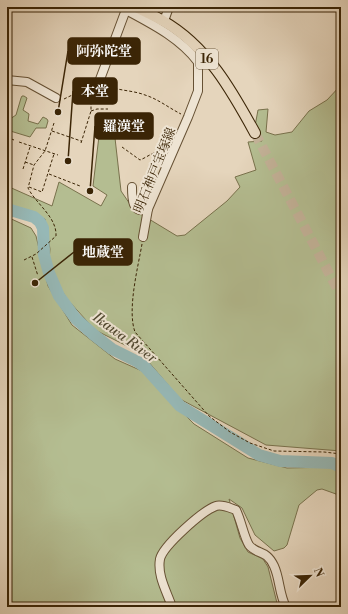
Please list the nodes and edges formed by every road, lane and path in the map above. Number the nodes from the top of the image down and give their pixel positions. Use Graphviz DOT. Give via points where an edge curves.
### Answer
graph roads {
  1 [pos="136,7"];
  2 [pos="169,7"];
  3 [pos="126,9"];
  4 [pos="164,21"];
  5 [pos="200,58"];
  6 [pos="7,80"];
  7 [pos="99,82"];
  8 [pos="56,98"];
  9 [pos="108,109"];
  10 [pos="91,111"];
  11 [pos="190,112"];
  12 [pos="54,124"];
  13 [pos="51,131"];
  14 [pos="256,133"];
  15 [pos="7,137"];
  16 [pos="14,140"];
  17 [pos="82,141"];
  18 [pos="19,142"];
  19 [pos="81,143"];
  20 [pos="30,146"];
  21 [pos="122,147"];
  22 [pos="38,149"];
  23 [pos="37,151"];
  24 [pos="45,151"];
  25 [pos="54,154"];
  26 [pos="58,155"];
  27 [pos="170,158"];
  28 [pos="25,162"];
  29 [pos="34,165"];
  30 [pos="23,169"];
  31 [pos="49,174"];
  32 [pos="46,182"];
  33 [pos="49,184"];
  34 [pos="80,186"];
  35 [pos="28,187"];
  36 [pos="132,187"];
  37 [pos="148,209"];
  38 [pos="144,237"];
  39 [pos="32,257"];
  40 [pos="24,260"];
  41 [pos="38,276"];
  42 [pos="341,454"];
  43 [pos="172,607"];
  44 [pos="286,607"];
  1 -- 4 [label="main road, 16"];
  2 -- 4 [label="street"];
  3 -- 5 [label="street" via="155,25"];
  3 -- 7 [label="street"];
  4 -- 5 [label="main road, 16" via="184,36"];
  5 -- 11 [label="street, 明石神戸宝塚線" via="198,92"];
  5 -- 14 [label="main road, 16" via="214,65"];
  6 -- 8 [label="street" via="27,82"];
  7 -- 8 [label="path" via="62,100"];
  7 -- 10 [label="path"];
  7 -- 11 [label="path" via="112,88 145,94 181,114"];
  9 -- 10 [label="path" via="97,108"];
  10 -- 17 [label="path"];
  11 -- 27 [label="street, 明石神戸宝塚線"];
  12 -- 13 [label="path"];
  13 -- 17 [label="path"];
  13 -- 24 [label="path"];
  15 -- 16 [label="path"];
  17 -- 19 [label="path"];
  18 -- 20 [label="path"];
  20 -- 22 [label="path"];
  20 -- 28 [label="path"];
  21 -- 27 [label="path" via="140,160 157,152 162,152"];
  22 -- 23 [label="path"];
  22 -- 24 [label="path"];
  24 -- 25 [label="path"];
  24 -- 29 [label="path"];
  25 -- 26 [label="path"];
  25 -- 31 [label="path"];
  27 -- 37 [label="street, 明石神戸宝塚線"];
  28 -- 29 [label="path"];
  28 -- 30 [label="path"];
  29 -- 35 [label="path"];
  31 -- 32 [label="path"];
  31 -- 34 [label="path"];
  32 -- 33 [label="path"];
  32 -- 35 [label="path" via="42,192"];
  35 -- 39 [label="path" via="52,222 56,234"];
  36 -- 37 [label="street" via="132,200 135,206 143,211"];
  37 -- 38 [label="street, 明石神戸宝塚線"];
  38 -- 42 [label="path" via="134,291 132,325 137,336 209,416 230,432 274,451"];
  39 -- 40 [label="path"];
  39 -- 41 [label="path"];
  43 -- 44 [label="street" via="161,580 160,558 171,541 216,506 228,506 236,510 248,544 270,558"];
}
